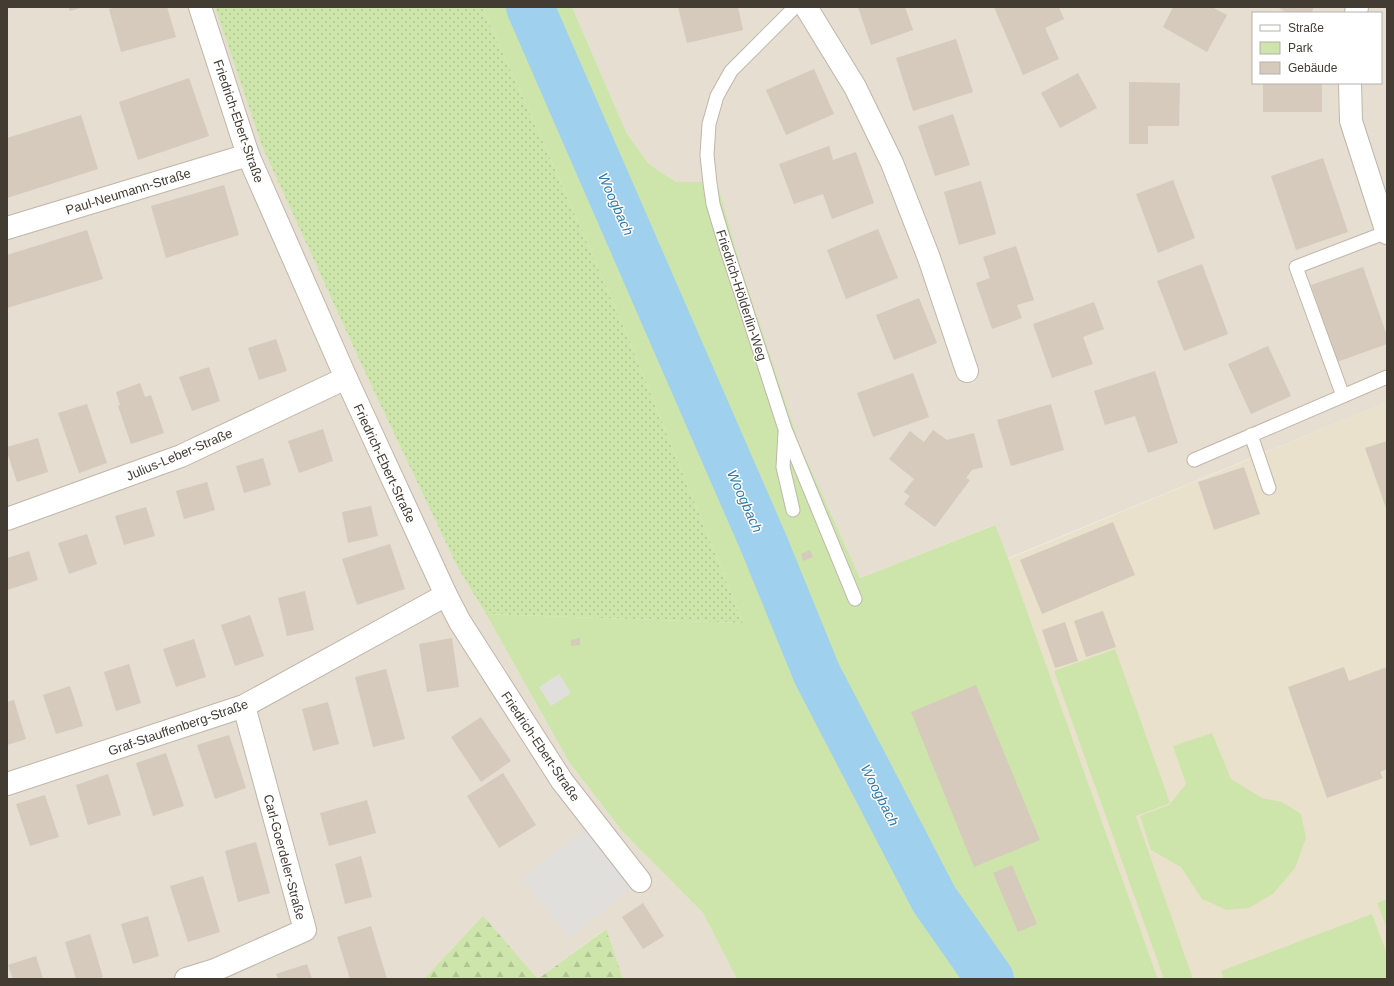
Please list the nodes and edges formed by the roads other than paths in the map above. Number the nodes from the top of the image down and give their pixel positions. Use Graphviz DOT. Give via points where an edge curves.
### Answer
graph roads {
  1 [pos="200,7"];
  2 [pos="795,7"];
  3 [pos="806,7"];
  4 [pos="1350,84"];
  5 [pos="248,155"];
  6 [pos="7,228"];
  7 [pos="1387,233"];
  8 [pos="967,371"];
  9 [pos="1387,377"];
  10 [pos="346,378"];
  11 [pos="1343,396"];
  12 [pos="785,429"];
  13 [pos="1251,435"];
  14 [pos="1194,460"];
  15 [pos="1269,488"];
  16 [pos="794,510"];
  17 [pos="7,519"];
  18 [pos="446,595"];
  19 [pos="855,599"];
  20 [pos="244,706"];
  21 [pos="7,784"];
  22 [pos="640,881"];
  23 [pos="186,979"];
  1 -- 5 [label="street, Friedrich-Ebert-Straße"];
  2 -- 12 [label="lane, Friedrich-Hölderlin-Weg" via="731,71 717,96 709,124 707,155 713,204"];
  3 -- 8 [label="street" via="855,87 892,163 929,258"];
  4 -- 7 [label="street" via="1351,121"];
  5 -- 6 [label="street, Paul-Neumann-Straße"];
  5 -- 10 [label="street, Friedrich-Ebert-Straße"];
  7 -- 11 [label="lane" via="1296,267"];
  9 -- 11 [label="lane"];
  10 -- 17 [label="street, Julius-Leber-Straße" via="181,456"];
  10 -- 18 [label="street, Friedrich-Ebert-Straße"];
  11 -- 13 [label="lane"];
  12 -- 16 [label="lane" via="783,467"];
  12 -- 19 [label="lane, Friedrich-Hölderlin-Weg"];
  13 -- 14 [label="lane"];
  13 -- 15 [label="lane"];
  18 -- 20 [label="street, Graf-Stauffenberg-Straße"];
  18 -- 22 [label="street, Friedrich-Ebert-Straße" via="460,622 562,781"];
  20 -- 21 [label="street, Graf-Stauffenberg-Straße"];
  20 -- 23 [label="street, Carl-Goerdeler-Straße" via="305,930 215,970"];
}
